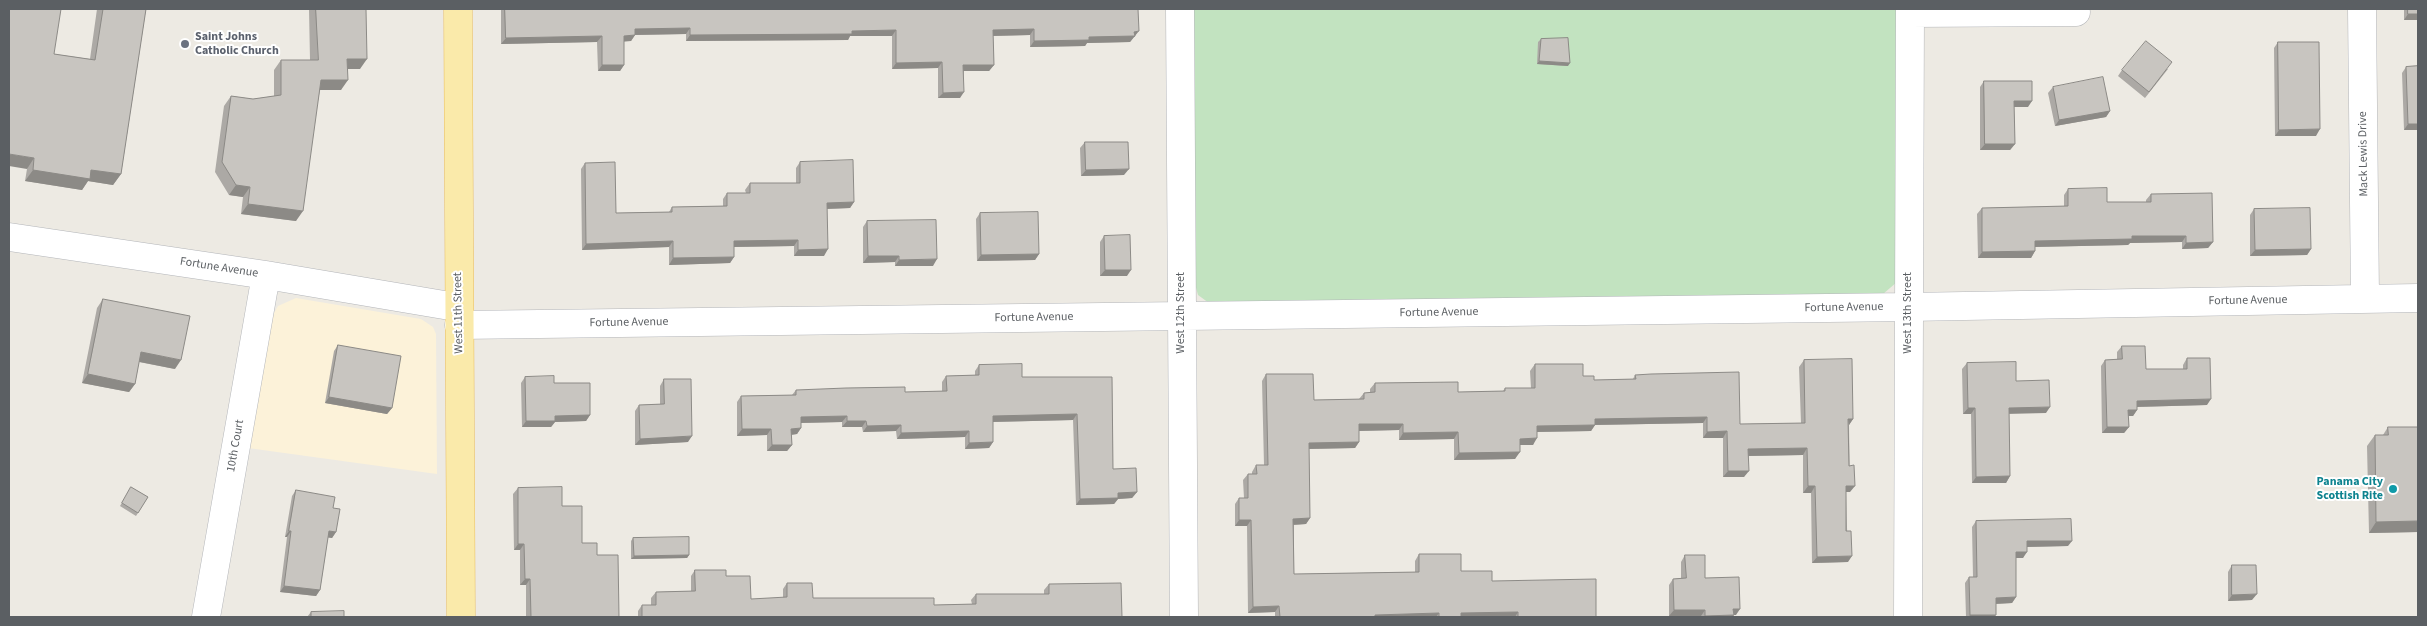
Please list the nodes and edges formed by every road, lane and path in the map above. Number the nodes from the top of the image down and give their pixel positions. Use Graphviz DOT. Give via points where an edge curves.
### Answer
graph roads {
  1 [pos="458,9"];
  2 [pos="1180,9"];
  3 [pos="2362,9"];
  4 [pos="1910,11"];
  5 [pos="2076,12"];
  6 [pos="9,237"];
  7 [pos="266,275"];
  8 [pos="2365,298"];
  9 [pos="2418,298"];
  10 [pos="1908,307"];
  11 [pos="459,315"];
  12 [pos="1181,317"];
  13 [pos="206,617"];
  14 [pos="460,617"];
  15 [pos="1184,617"];
  16 [pos="1908,617"];
  1 -- 11 [label="main road, West 11th Street"];
  2 -- 12 [label="street, West 12th Street"];
  3 -- 8 [label="street, Mack Lewis Drive"];
  4 -- 5 [label="street"];
  4 -- 10 [label="street, West 13th Street"];
  6 -- 7 [label="street, Fortune Avenue"];
  7 -- 11 [label="street, Fortune Avenue" via="444,306"];
  7 -- 13 [label="street, 10th Court"];
  8 -- 9 [label="street, Fortune Avenue"];
  8 -- 10 [label="street, Fortune Avenue"];
  10 -- 12 [label="street, Fortune Avenue"];
  10 -- 16 [label="street, West 13th Street"];
  11 -- 12 [label="street, Fortune Avenue"];
  11 -- 14 [label="main road, West 11th Street"];
  12 -- 15 [label="street, West 12th Street"];
}
